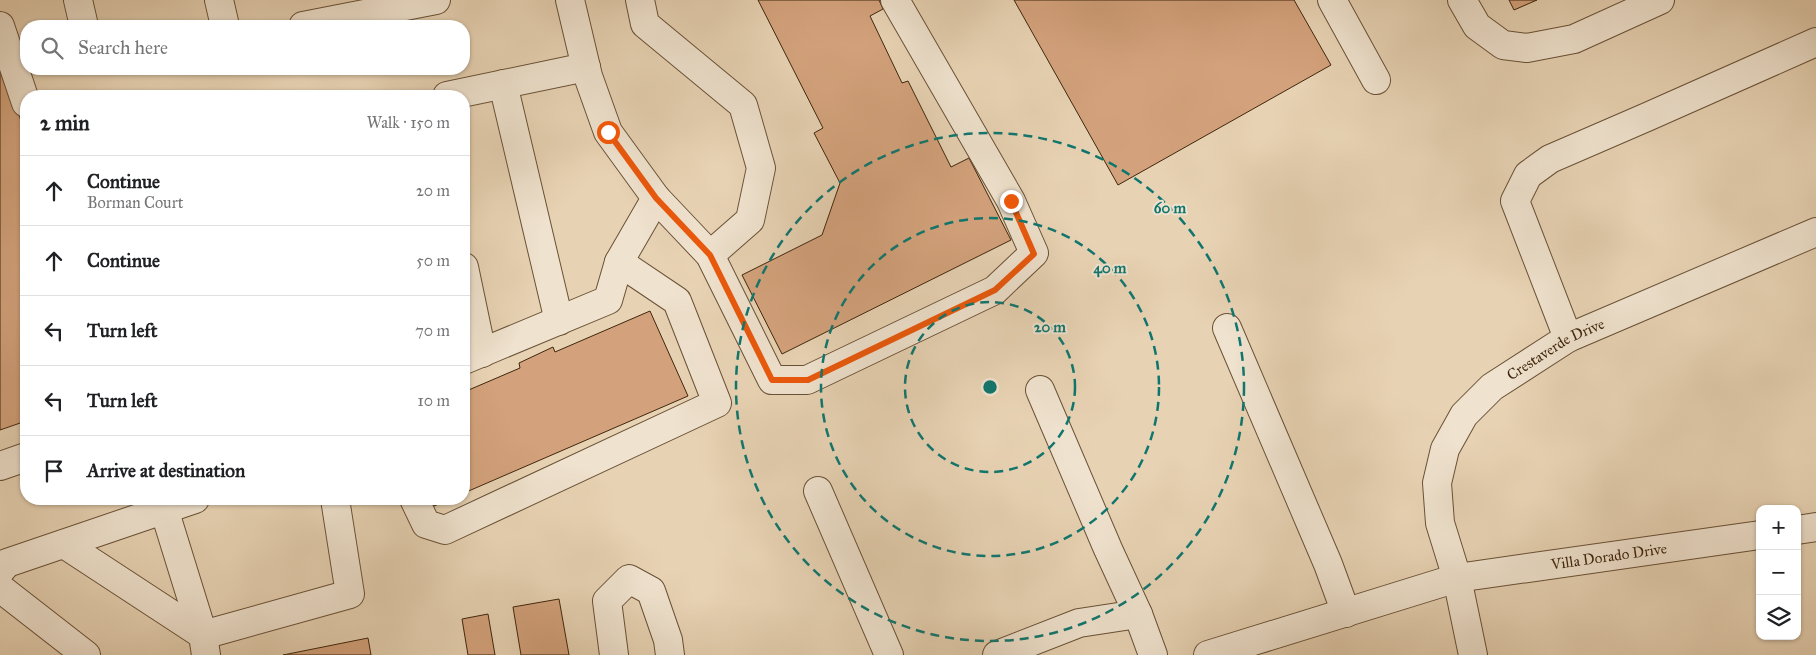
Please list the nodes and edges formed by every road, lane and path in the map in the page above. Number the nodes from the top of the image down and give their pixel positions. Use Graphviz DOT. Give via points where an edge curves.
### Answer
graph roads {
  1 [pos="78,0"];
  2 [pos="219,0"];
  3 [pos="436,0"];
  4 [pos="570,0"];
  5 [pos="640,0"];
  6 [pos="895,0"];
  7 [pos="1332,0"];
  8 [pos="1462,0"];
  9 [pos="1660,0"];
  10 [pos="83,20"];
  11 [pos="224,20"];
  12 [pos="334,20"];
  13 [pos="0,26"];
  14 [pos="1816,42"];
  15 [pos="586,67"];
  16 [pos="1376,80"];
  17 [pos="503,84"];
  18 [pos="22,90"];
  19 [pos="470,91"];
  20 [pos="656,198"];
  21 [pos="1816,232"];
  22 [pos="710,255"];
  23 [pos="619,262"];
  24 [pos="559,321"];
  25 [pos="470,327"];
  26 [pos="1228,328"];
  27 [pos="1568,338"];
  28 [pos="473,357"];
  29 [pos="1040,390"];
  30 [pos="20,459"];
  31 [pos="0,466"];
  32 [pos="818,491"];
  33 [pos="176,505"];
  34 [pos="336,505"];
  35 [pos="417,505"];
  36 [pos="164,509"];
  37 [pos="1816,527"];
  38 [pos="1801,529"];
  39 [pos="1756,536"];
  40 [pos="64,544"];
  41 [pos="0,571"];
  42 [pos="1457,578"];
  43 [pos="0,588"];
  44 [pos="1346,613"];
  45 [pos="1138,614"];
  46 [pos="204,645"];
  47 [pos="86,655"];
  48 [pos="614,655"];
  49 [pos="670,655"];
  50 [pos="889,655"];
  51 [pos="997,655"];
  52 [pos="1153,655"];
  53 [pos="1208,655"];
  54 [pos="1473,655"];
  1 -- 10 [label="street"];
  2 -- 11 [label="street"];
  3 -- 12 [label="street"];
  4 -- 15 [label="street"];
  5 -- 22 [label="street" via="645,24 743,105 761,168 750,220"];
  6 -- 22 [label="street" via="1011,201 1034,254 995,290 808,380 772,380"];
  7 -- 16 [label="street"];
  8 -- 9 [label="street" via="1477,26 1503,45 1527,48 1574,38"];
  13 -- 18 [label="street"];
  14 -- 27 [label="street" via="1550,159 1528,175 1515,201"];
  15 -- 17 [label="street"];
  15 -- 20 [label="street" via="608,132"];
  17 -- 19 [label="street"];
  17 -- 24 [label="street"];
  20 -- 22 [label="street"];
  20 -- 23 [label="street"];
  21 -- 27 [label="street, Crestaverde Drive"];
  23 -- 24 [label="street" via="608,300"];
  23 -- 35 [label="street" via="677,301 717,403 445,530 426,524"];
  24 -- 28 [label="street"];
  25 -- 28 [label="street"];
  26 -- 44 [label="street"];
  27 -- 42 [label="street, Crestaverde Drive" via="1492,387 1464,415 1445,449 1438,483 1440,523"];
  29 -- 45 [label="street"];
  30 -- 31 [label="street"];
  32 -- 50 [label="street"];
  33 -- 36 [label="street"];
  34 -- 46 [label="street" via="350,594"];
  36 -- 40 [label="street"];
  36 -- 46 [label="street"];
  37 -- 38 [label="street"];
  39 -- 42 [label="street, Villa Dorado Drive"];
  40 -- 41 [label="street" via="7,563"];
  40 -- 46 [label="street"];
  42 -- 44 [label="street, Villa Dorado Drive"];
  42 -- 54 [label="street"];
  43 -- 47 [label="street"];
  44 -- 53 [label="street, Villa Dorado Drive"];
  45 -- 51 [label="street" via="1079,623"];
  45 -- 52 [label="street"];
  48 -- 49 [label="street" via="606,601 629,579 650,591 668,640"];
}
